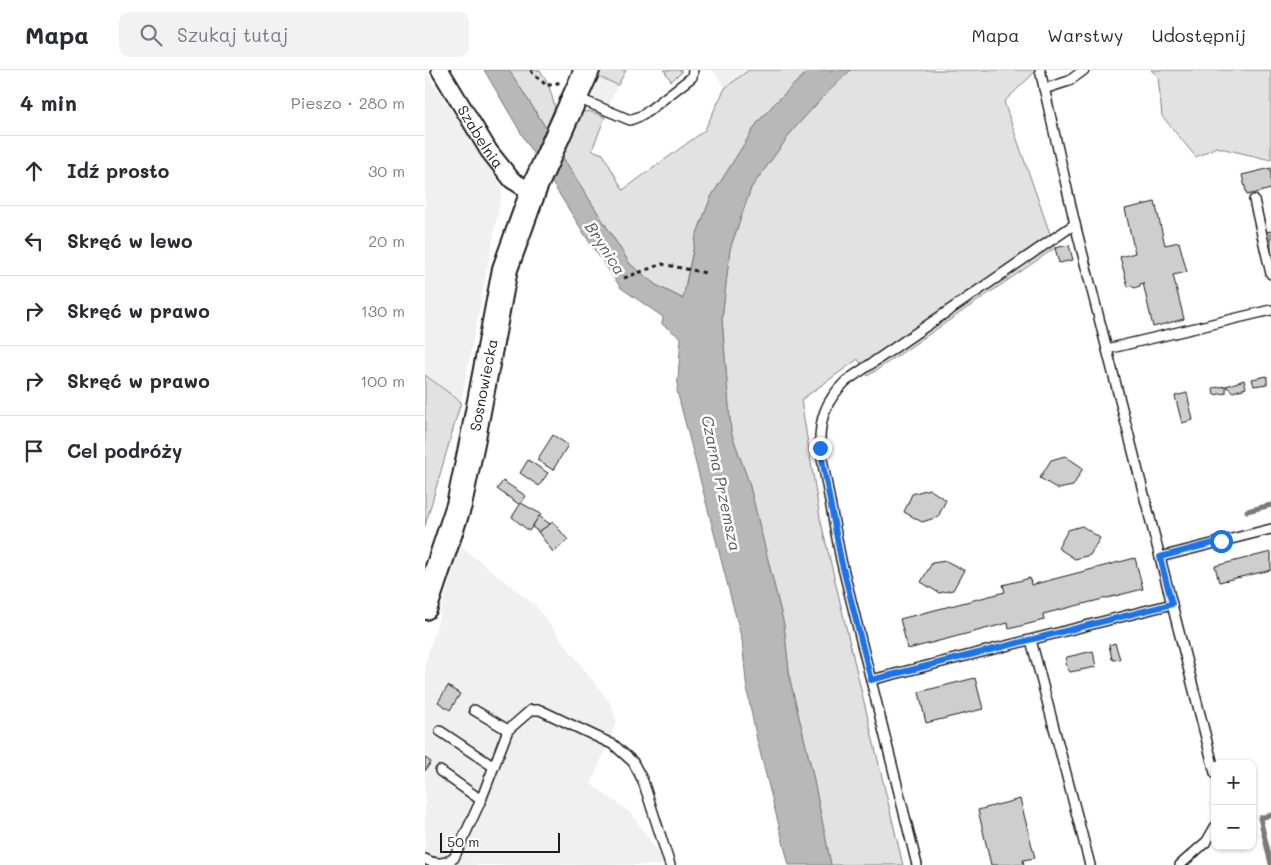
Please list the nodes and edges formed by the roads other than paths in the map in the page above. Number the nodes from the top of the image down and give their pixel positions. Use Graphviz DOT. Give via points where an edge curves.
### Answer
graph roads {
  1 [pos="440,70"];
  2 [pos="587,70"];
  3 [pos="693,70"];
  4 [pos="1040,70"];
  5 [pos="1084,70"];
  6 [pos="1044,88"];
  7 [pos="570,89"];
  8 [pos="534,189"];
  9 [pos="1253,200"];
  10 [pos="1075,224"];
  11 [pos="1271,274"];
  12 [pos="1271,310"];
  13 [pos="1107,349"];
  14 [pos="1271,529"];
  15 [pos="1160,557"];
  16 [pos="430,584"];
  17 [pos="1172,604"];
  18 [pos="425,607"];
  19 [pos="1031,640"];
  20 [pos="871,680"];
  21 [pos="474,710"];
  22 [pos="508,730"];
  23 [pos="440,731"];
  24 [pos="1212,760"];
  25 [pos="494,767"];
  26 [pos="440,771"];
  27 [pos="481,800"];
  28 [pos="1211,834"];
  29 [pos="425,859"];
  30 [pos="671,865"];
  31 [pos="917,865"];
  32 [pos="1091,865"];
  33 [pos="1181,865"];
  1 -- 8 [label="street, Szabelnia" via="489,152 519,186"];
  2 -- 7 [label="street, Sosnowiecka"];
  3 -- 7 [label="lane" via="692,77 643,115 630,120"];
  4 -- 6 [label="lane"];
  5 -- 6 [label="lane" via="1069,81"];
  6 -- 10 [label="lane"];
  7 -- 8 [label="street, Sosnowiecka" via="561,125"];
  8 -- 16 [label="street, Sosnowiecka" via="505,269 459,505"];
  9 -- 11 [label="lane"];
  10 -- 13 [label="lane"];
  10 -- 20 [label="lane" via="857,372 835,392 827,405 819,432 820,448 841,560"];
  12 -- 13 [label="lane"];
  13 -- 15 [label="lane"];
  14 -- 15 [label="lane"];
  15 -- 17 [label="lane"];
  16 -- 18 [label="street, Sosnowiecka"];
  17 -- 19 [label="lane"];
  17 -- 24 [label="lane"];
  19 -- 20 [label="lane"];
  19 -- 32 [label="lane"];
  20 -- 31 [label="lane"];
  21 -- 22 [label="lane"];
  22 -- 25 [label="lane"];
  22 -- 30 [label="lane" via="531,710 540,710 623,752 633,762 643,781"];
  23 -- 25 [label="lane"];
  25 -- 27 [label="lane"];
  26 -- 27 [label="lane"];
  27 -- 29 [label="lane" via="454,858 446,863"];
  28 -- 33 [label="lane"];
}
